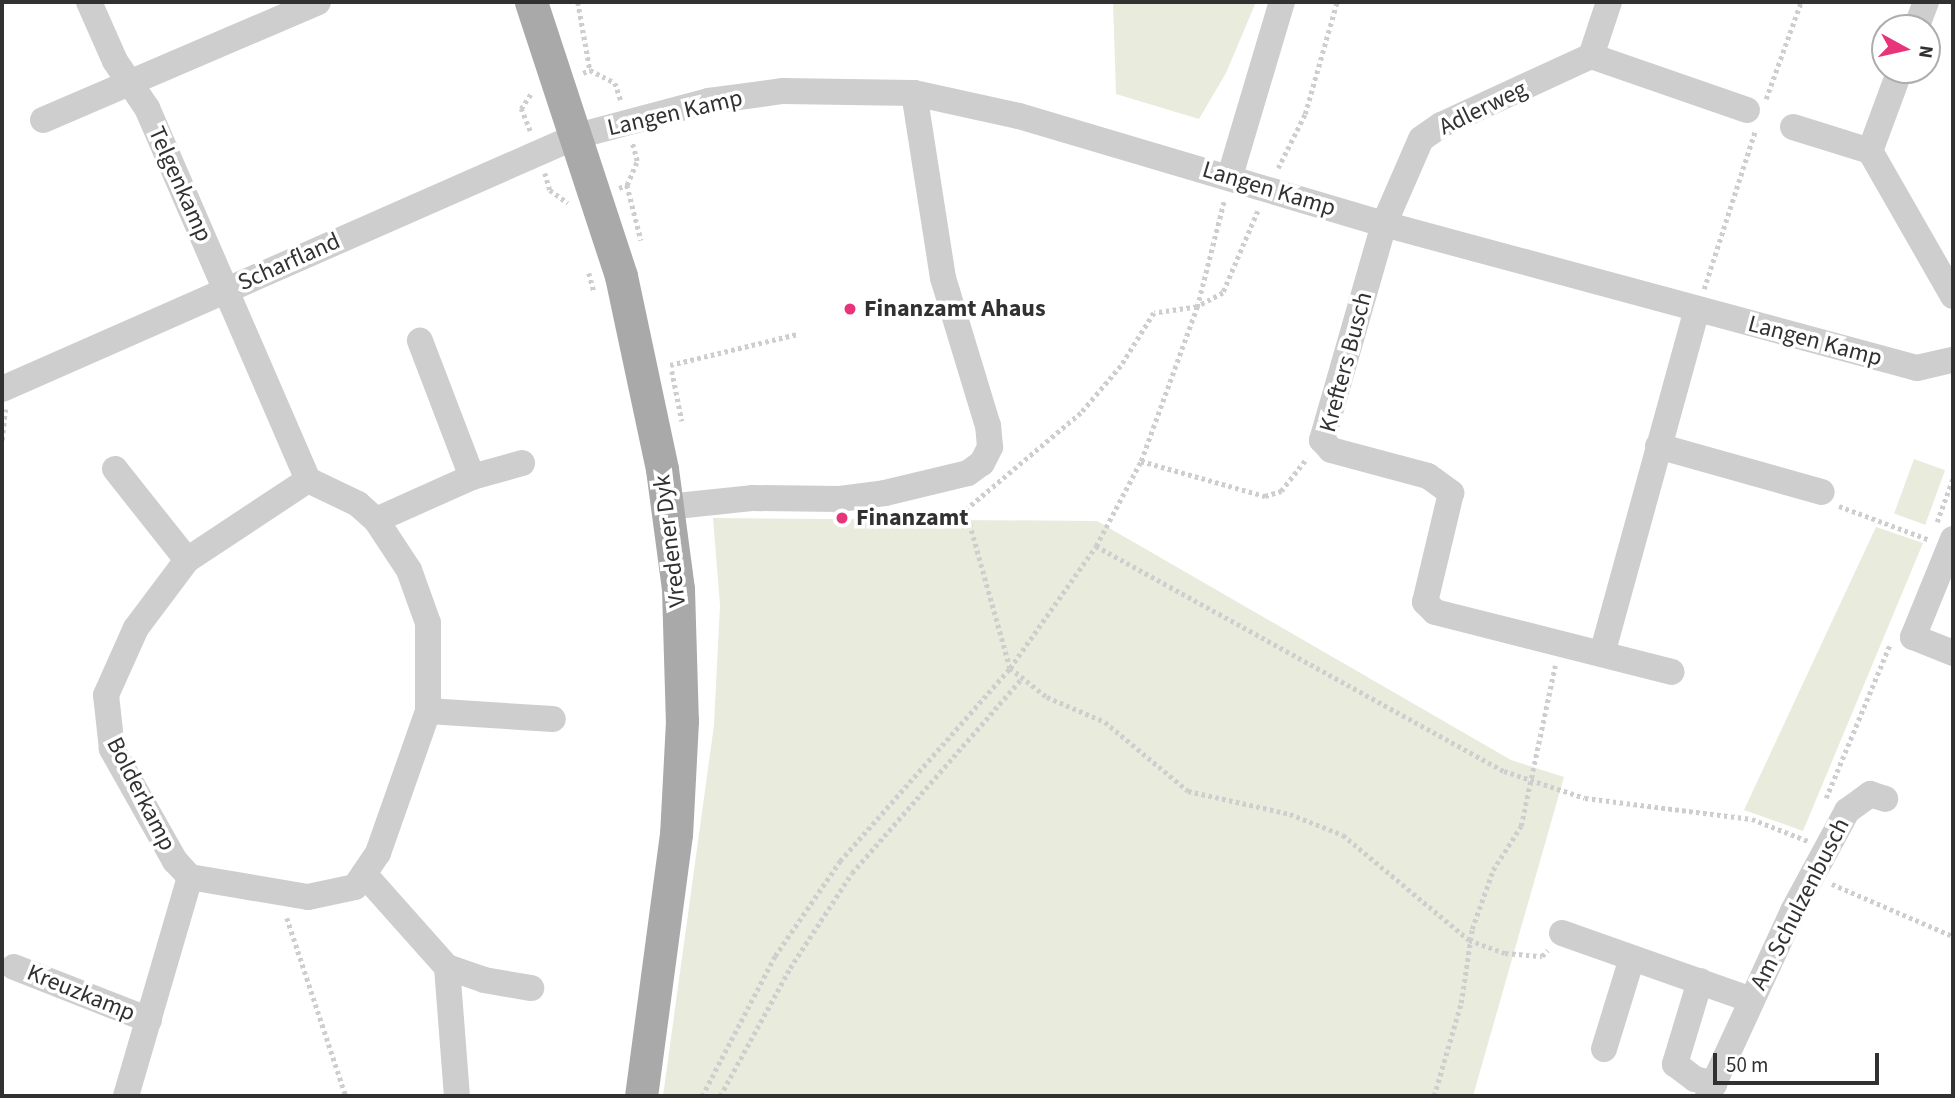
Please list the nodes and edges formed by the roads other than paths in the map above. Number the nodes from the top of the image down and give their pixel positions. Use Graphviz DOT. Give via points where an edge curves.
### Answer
graph roads {
  1 [pos="89,2"];
  2 [pos="318,2"];
  3 [pos="531,2"];
  4 [pos="1282,2"];
  5 [pos="1609,2"];
  6 [pos="1591,57"];
  7 [pos="128,83"];
  8 [pos="1895,84"];
  9 [pos="914,93"];
  10 [pos="1756,113"];
  11 [pos="43,120"];
  12 [pos="1793,127"];
  13 [pos="577,136"];
  14 [pos="1870,150"];
  15 [pos="1230,176"];
  16 [pos="1384,224"];
  17 [pos="226,289"];
  18 [pos="1953,296"];
  19 [pos="1698,310"];
  20 [pos="420,341"];
  21 [pos="1953,360"];
  22 [pos="2,389"];
  23 [pos="1658,446"];
  24 [pos="522,463"];
  25 [pos="115,469"];
  26 [pos="472,477"];
  27 [pos="308,480"];
  28 [pos="1822,492"];
  29 [pos="667,507"];
  30 [pos="376,520"];
  31 [pos="1942,540"];
  32 [pos="187,560"];
  33 [pos="1953,653"];
  34 [pos="1602,654"];
  35 [pos="1672,672"];
  36 [pos="428,711"];
  37 [pos="552,719"];
  38 [pos="1885,799"];
  39 [pos="364,874"];
  40 [pos="187,889"];
  41 [pos="1562,933"];
  42 [pos="1632,958"];
  43 [pos="14,967"];
  44 [pos="447,967"];
  45 [pos="1700,981"];
  46 [pos="531,988"];
  47 [pos="1751,1000"];
  48 [pos="149,1020"];
  49 [pos="1604,1049"];
  50 [pos="1711,1090"];
  51 [pos="126,1096"];
  52 [pos="457,1096"];
  53 [pos="641,1096"];
  1 -- 7 [label="street, Telgenkamp"];
  2 -- 7 [label="street"];
  3 -- 13 [label="main road, Vredener Dyk"];
  4 -- 15 [label="street"];
  5 -- 6 [label="street"];
  6 -- 10 [label="street"];
  6 -- 16 [label="street, Adlerweg" via="1441,125 1422,139"];
  7 -- 11 [label="street"];
  7 -- 17 [label="street, Telgenkamp" via="147,108"];
  8 -- 14 [label="street"];
  9 -- 13 [label="street, Langen Kamp" via="783,91 709,100"];
  9 -- 15 [label="street, Langen Kamp" via="1085,132"];
  9 -- 29 [label="street" via="943,278 988,426 990,447 982,463 968,472 874,495 752,498"];
  12 -- 14 [label="street"];
  13 -- 17 [label="street, Scharfland"];
  13 -- 29 [label="main road, Vredener Dyk" via="640,355"];
  14 -- 18 [label="street"];
  15 -- 16 [label="street, Langen Kamp"];
  16 -- 19 [label="street, Langen Kamp"];
  16 -- 34 [label="street, Krefters Busch" via="1322,440 1331,450 1428,476 1451,493 1425,601 1435,612"];
  17 -- 22 [label="street, Scharfland"];
  17 -- 27 [label="street"];
  19 -- 21 [label="street, Langen Kamp" via="1917,368"];
  19 -- 23 [label="street"];
  20 -- 26 [label="street"];
  23 -- 28 [label="street"];
  23 -- 34 [label="street"];
  24 -- 26 [label="street"];
  25 -- 32 [label="street"];
  26 -- 30 [label="street"];
  27 -- 30 [label="street, Bolderkamp" via="358,504"];
  27 -- 32 [label="street, Bolderkamp"];
  29 -- 53 [label="main road, Vredener Dyk" via="678,589 682,721 674,847"];
  30 -- 36 [label="street, Bolderkamp" via="409,570 428,622"];
  31 -- 33 [label="street" via="1913,637"];
  32 -- 40 [label="street, Bolderkamp" via="136,628 114,671 105,717 112,749"];
  34 -- 35 [label="street, Krefters Busch"];
  36 -- 37 [label="street"];
  36 -- 39 [label="street, Bolderkamp" via="378,853"];
  38 -- 47 [label="street, Am Schulzenbusch" via="1870,794 1857,799 1808,864"];
  39 -- 40 [label="street, Bolderkamp" via="355,887 338,894"];
  39 -- 44 [label="street"];
  40 -- 48 [label="street, Kreuzkamp"];
  41 -- 42 [label="street, Am Schulzenbusch"];
  42 -- 45 [label="street, Am Schulzenbusch"];
  42 -- 49 [label="street"];
  43 -- 48 [label="street, Kreuzkamp"];
  44 -- 46 [label="street"];
  44 -- 52 [label="street"];
  45 -- 47 [label="street, Am Schulzenbusch"];
  45 -- 50 [label="street" via="1675,1064"];
  47 -- 50 [label="street, Am Schulzenbusch"];
  48 -- 51 [label="street, Kreuzkamp"];
}
